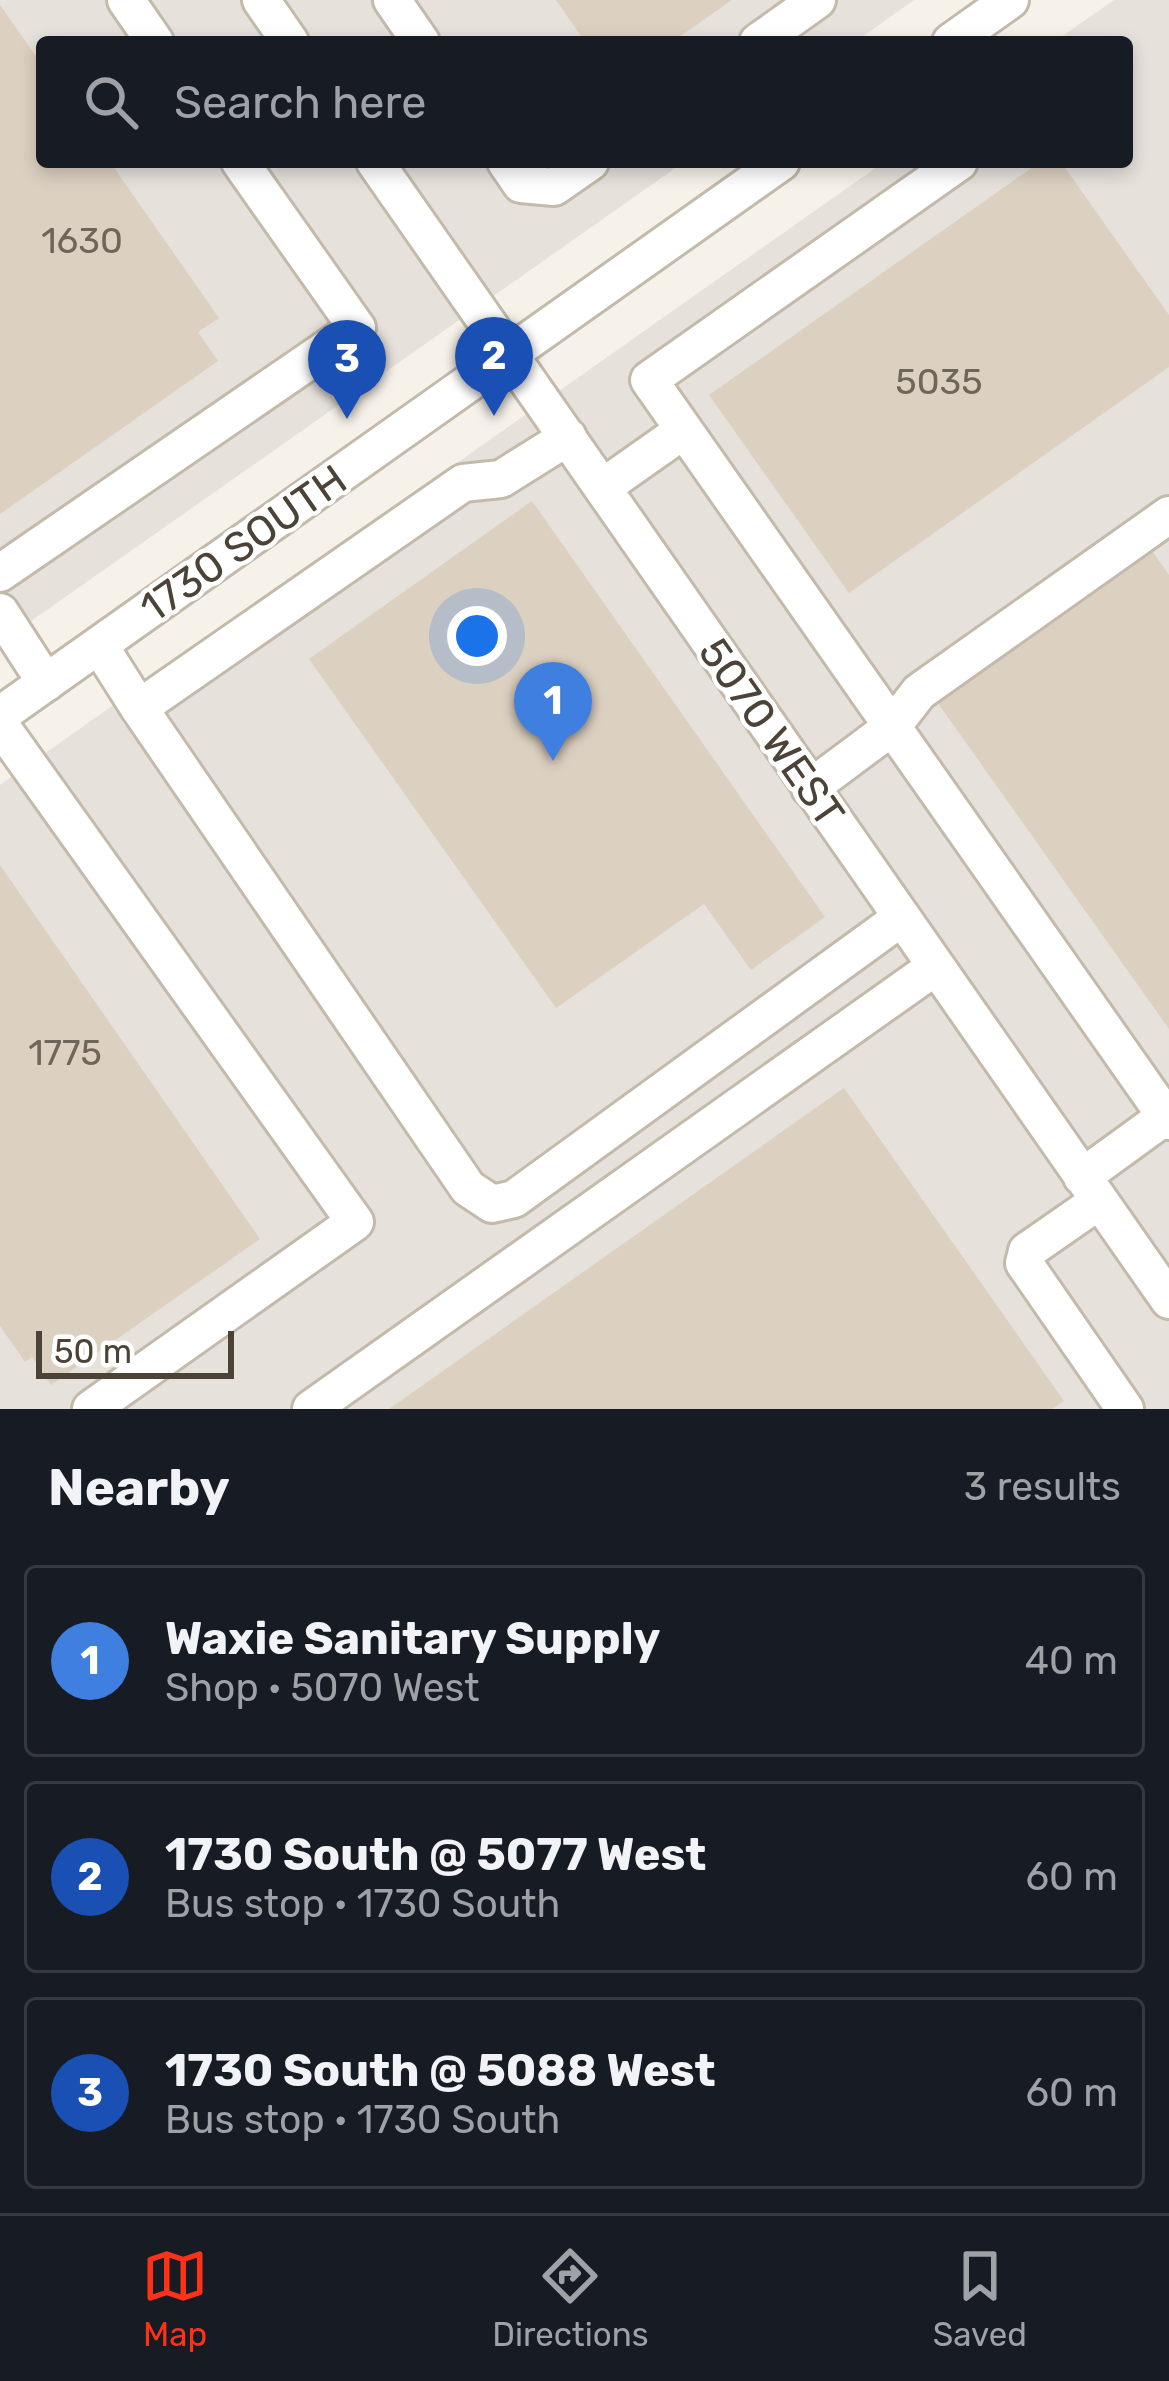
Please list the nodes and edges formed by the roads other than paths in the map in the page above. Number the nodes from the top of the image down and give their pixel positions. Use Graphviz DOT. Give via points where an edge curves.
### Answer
graph roads {
  1 [pos="126,0"];
  2 [pos="261,0"];
  3 [pos="392,0"];
  4 [pos="817,0"];
  5 [pos="1010,0"];
  6 [pos="151,36"];
  7 [pos="286,36"];
  8 [pos="410,36"];
  9 [pos="766,36"];
  10 [pos="959,36"];
  11 [pos="244,168"];
  12 [pos="379,168"];
  13 [pos="510,168"];
  14 [pos="581,168"];
  15 [pos="772,168"];
  16 [pos="950,168"];
  17 [pos="510,353"];
  18 [pos="684,430"];
  19 [pos="568,437"];
  20 [pos="603,487"];
  21 [pos="1169,515"];
  22 [pos="0,573"];
  23 [pos="0,612"];
  24 [pos="99,645"];
  25 [pos="46,683"];
  26 [pos="139,708"];
  27 [pos="0,716"];
  28 [pos="0,725"];
  29 [pos="892,727"];
  30 [pos="810,788"];
  31 [pos="901,918"];
  32 [pos="935,967"];
  33 [pos="1167,1118"];
  34 [pos="1090,1189"];
  35 [pos="1169,1300"];
  36 [pos="91,1409"];
  37 [pos="311,1409"];
  38 [pos="1126,1409"];
  1 -- 6 [label="street"];
  2 -- 7 [label="street"];
  3 -- 8 [label="street"];
  4 -- 9 [label="street"];
  5 -- 10 [label="street"];
  11 -- 22 [label="street" via="357,328"];
  12 -- 17 [label="street, 5070 WEST"];
  13 -- 14 [label="street" via="521,184 554,187"];
  15 -- 17 [label="street, 1730 SOUTH"];
  16 -- 18 [label="street" via="650,380"];
  17 -- 19 [label="street, 5070 WEST"];
  17 -- 24 [label="street, 1730 SOUTH"];
  18 -- 20 [label="street"];
  18 -- 29 [label="street"];
  19 -- 20 [label="street, 5070 WEST"];
  19 -- 26 [label="street" via="514,473 463,483"];
  20 -- 30 [label="street, 5070 WEST"];
  21 -- 29 [label="street" via="919,692"];
  23 -- 25 [label="street"];
  24 -- 25 [label="street, 1730 SOUTH"];
  24 -- 26 [label="street"];
  25 -- 27 [label="street, 1730 SOUTH"];
  26 -- 31 [label="street" via="468,1188 492,1204 514,1199"];
  28 -- 36 [label="street" via="355,1222"];
  29 -- 30 [label="street"];
  29 -- 33 [label="street"];
  30 -- 31 [label="street, 5070 WEST"];
  31 -- 32 [label="street, 5070 WEST"];
  32 -- 34 [label="street, 5070 WEST"];
  32 -- 37 [label="street"];
  33 -- 34 [label="street"];
  34 -- 35 [label="street, 5070 WEST"];
  34 -- 38 [label="street" via="1024,1264"];
}
